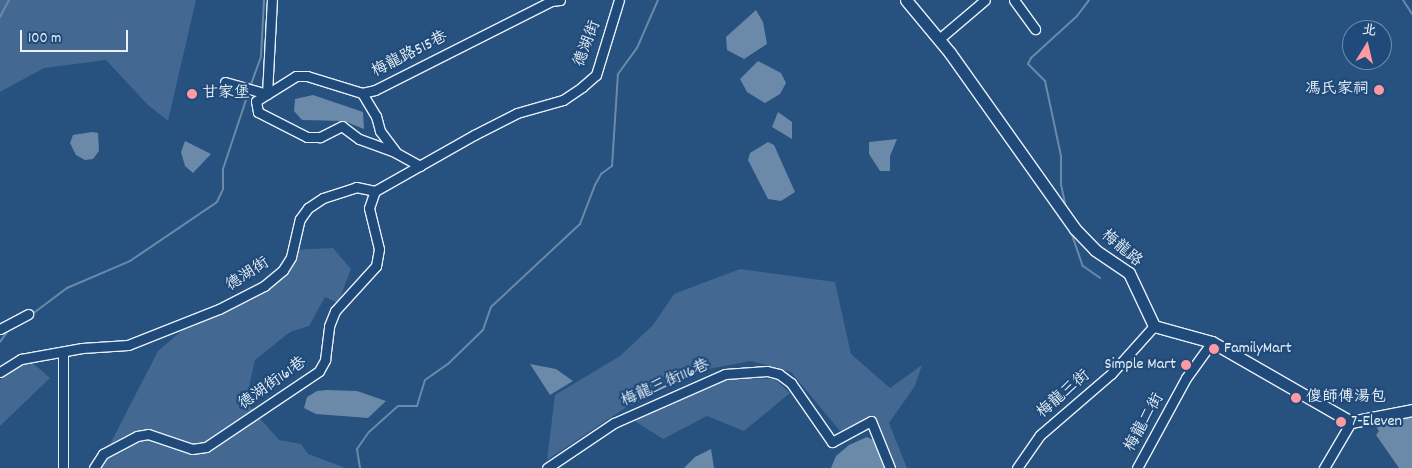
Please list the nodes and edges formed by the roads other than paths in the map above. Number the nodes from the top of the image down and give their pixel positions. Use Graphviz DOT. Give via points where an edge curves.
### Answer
graph roads {
  1 [pos="272,0"];
  2 [pos="560,0"];
  3 [pos="619,0"];
  4 [pos="906,0"];
  5 [pos="985,0"];
  6 [pos="1014,0"];
  7 [pos="1036,29"];
  8 [pos="940,39"];
  9 [pos="225,82"];
  10 [pos="267,94"];
  11 [pos="362,94"];
  12 [pos="395,152"];
  13 [pos="420,166"];
  14 [pos="375,191"];
  15 [pos="28,314"];
  16 [pos="1154,326"];
  17 [pos="0,329"];
  18 [pos="1212,342"];
  19 [pos="63,352"];
  20 [pos="0,372"];
  21 [pos="1412,410"];
  22 [pos="1351,422"];
  23 [pos="64,468"];
  24 [pos="94,468"];
  25 [pos="547,468"];
  26 [pos="890,468"];
  27 [pos="1017,468"];
  28 [pos="1137,468"];
  29 [pos="1324,468"];
  1 -- 10 [label="street"];
  2 -- 11 [label="street, 梅龍路515巷" via="551,1"];
  3 -- 13 [label="street, 德湖街" via="596,75 563,100 517,113"];
  4 -- 8 [label="street, 梅龍路"];
  5 -- 8 [label="street"];
  6 -- 7 [label="street"];
  8 -- 16 [label="street, 梅龍路" via="1074,227 1095,250 1129,273"];
  9 -- 10 [label="street"];
  10 -- 11 [label="street, 梅龍路515巷" via="296,76 307,76"];
  10 -- 12 [label="street" via="256,101 258,112 307,137 320,137 342,126 359,139"];
  11 -- 12 [label="street" via="376,116 380,131"];
  12 -- 13 [label="street"];
  13 -- 14 [label="street, 德湖街"];
  14 -- 19 [label="street, 德湖街" via="356,186 323,198 308,208 300,219 292,257 283,270 244,298 128,345"];
  14 -- 24 [label="street, 德湖街161巷" via="368,208 379,249 376,266 335,312 329,326 325,360 319,371 206,447 192,449 148,434 137,436 103,454"];
  15 -- 17 [label="street"];
  16 -- 18 [label="street"];
  16 -- 27 [label="street, 梅龍三街" via="1111,374 1040,436"];
  18 -- 22 [label="street"];
  18 -- 28 [label="street, 梅龍二街" via="1186,378"];
  19 -- 20 [label="street, 德湖街" via="21,360"];
  19 -- 23 [label="street"];
  21 -- 22 [label="street"];
  22 -- 29 [label="street"];
  25 -- 26 [label="street, 梅龍三街116巷" via="614,423 725,374 767,371 779,374 791,383 832,442 871,421"];
}
